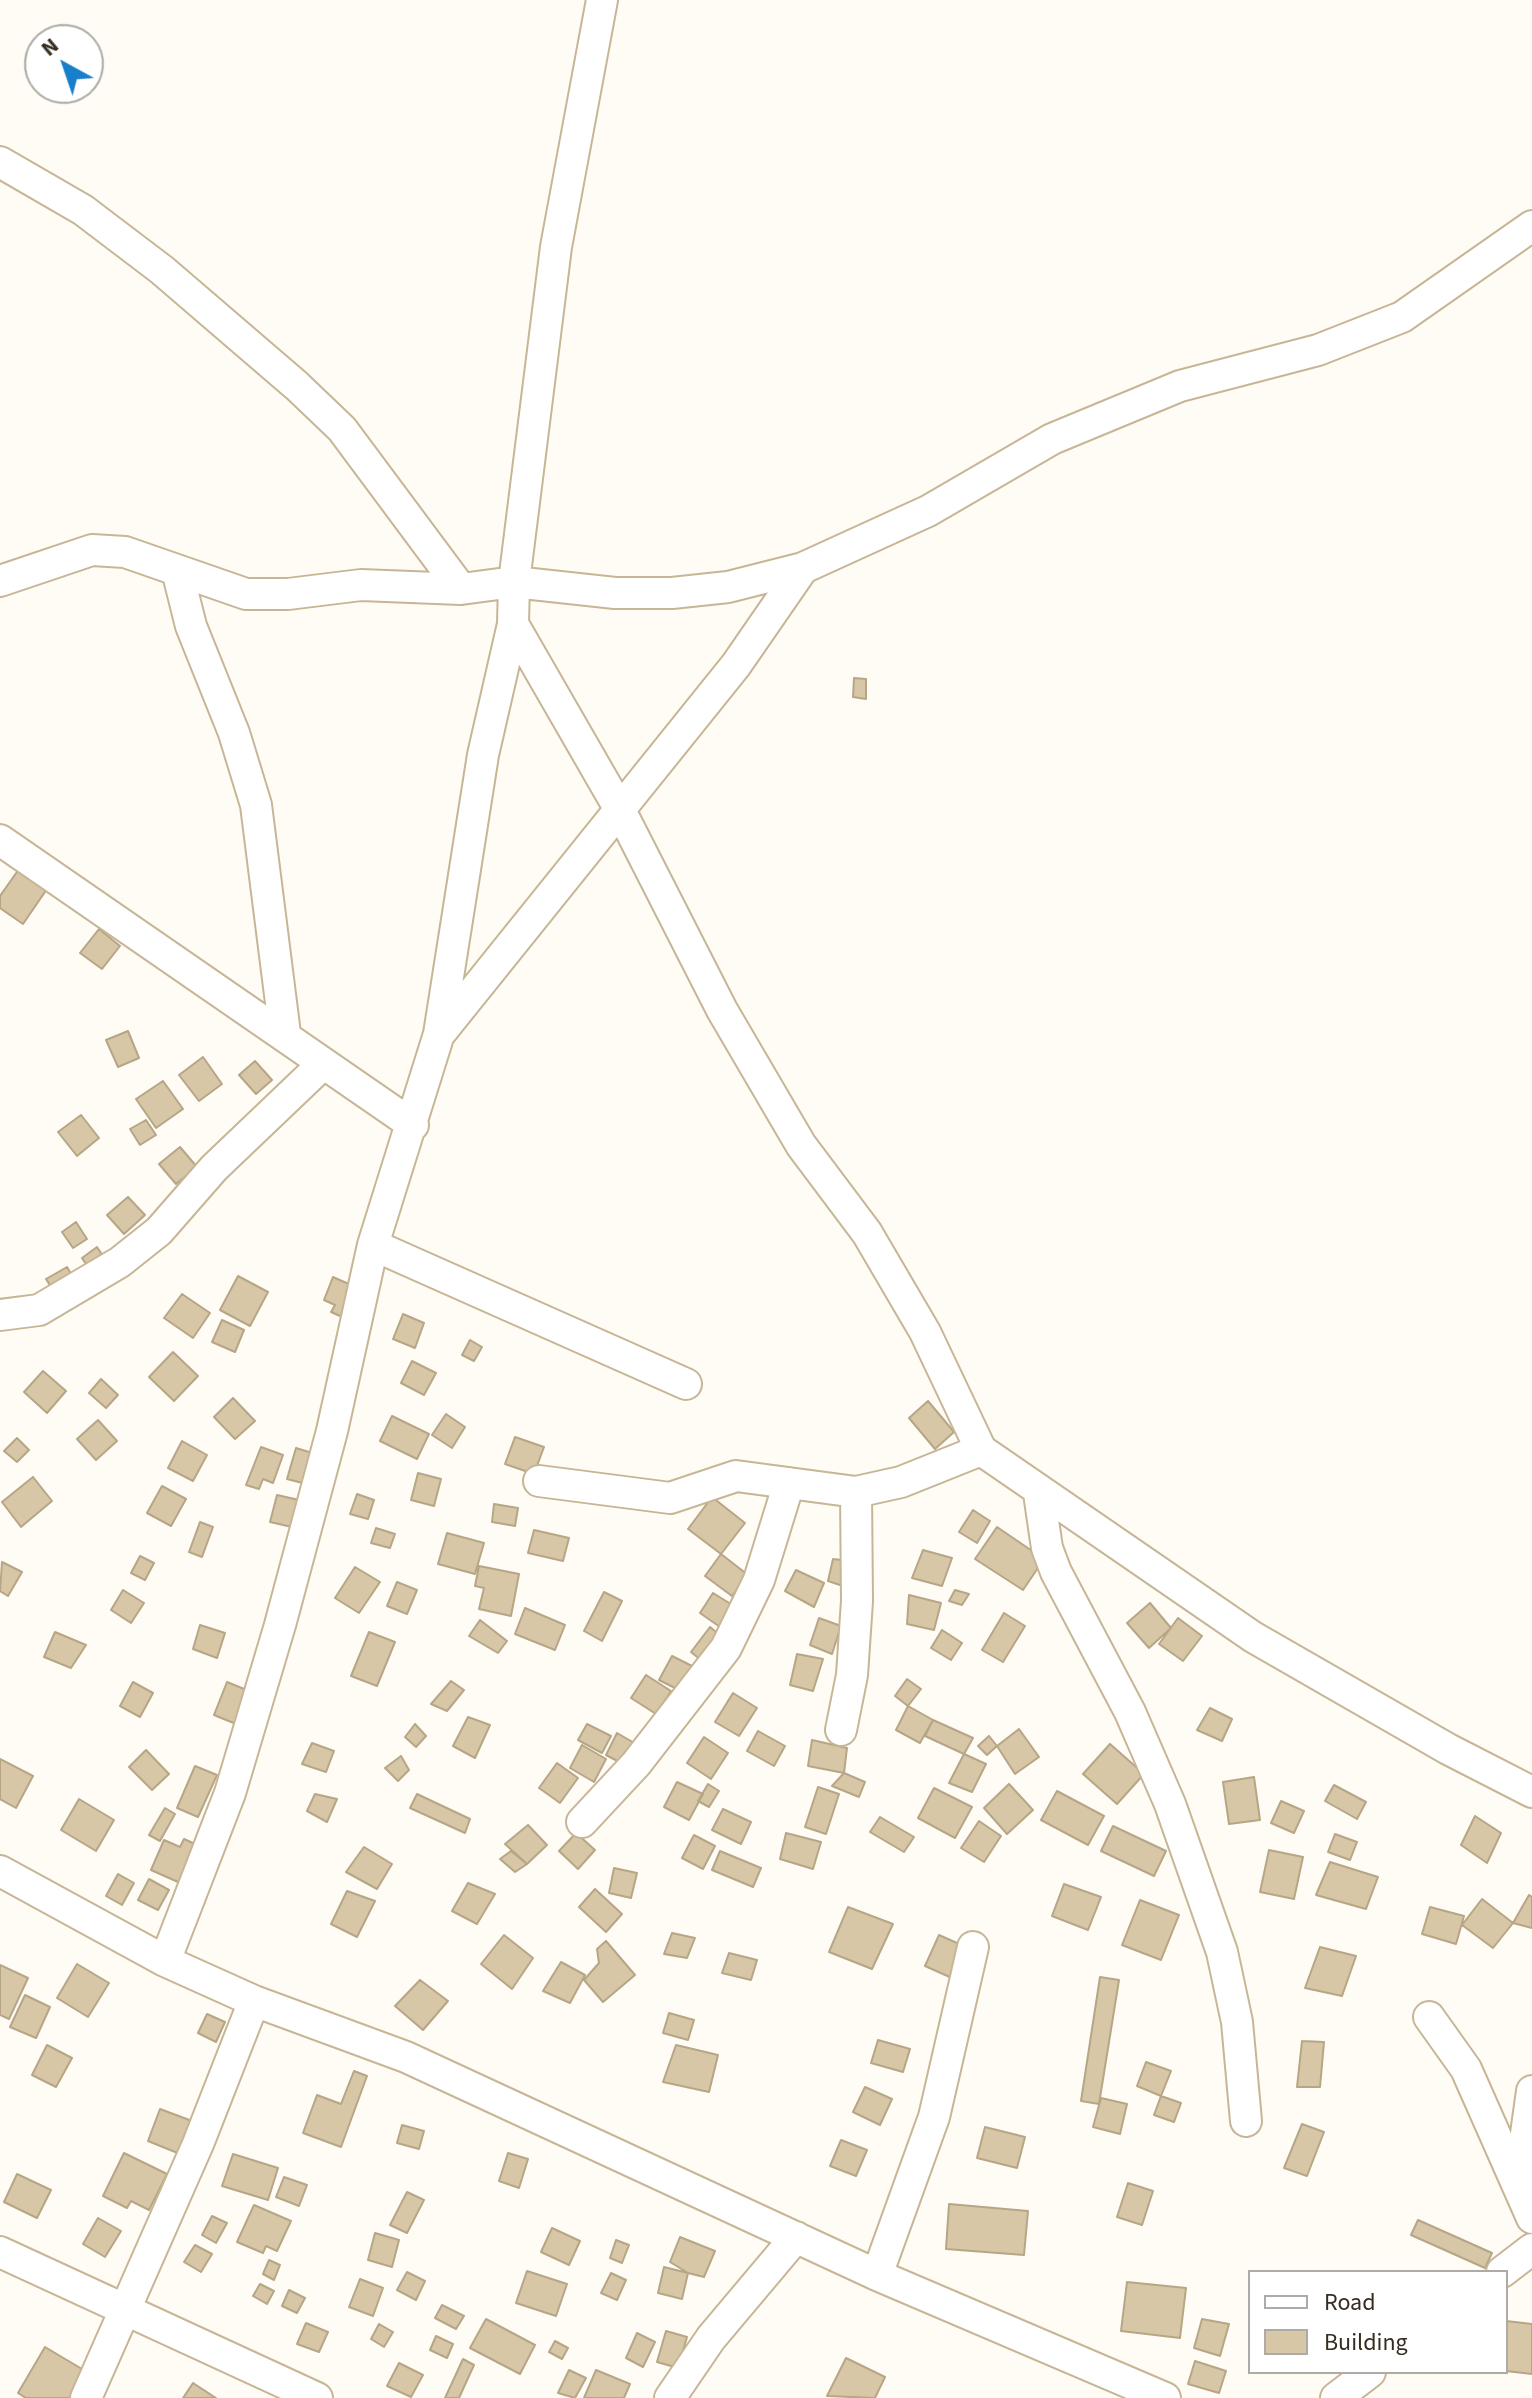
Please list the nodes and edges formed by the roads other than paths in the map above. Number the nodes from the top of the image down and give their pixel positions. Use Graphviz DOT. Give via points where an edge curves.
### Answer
graph roads {
  1 [pos="602,0"];
  2 [pos="0,162"];
  3 [pos="1532,226"];
  4 [pos="803,568"];
  5 [pos="177,570"];
  6 [pos="0,581"];
  7 [pos="514,582"];
  8 [pos="461,589"];
  9 [pos="513,624"];
  10 [pos="619,808"];
  11 [pos="0,840"];
  12 [pos="285,1034"];
  13 [pos="439,1034"];
  14 [pos="323,1064"];
  15 [pos="413,1125"];
  16 [pos="373,1245"];
  17 [pos="0,1315"];
  18 [pos="686,1384"];
  19 [pos="981,1450"];
  20 [pos="539,1481"];
  21 [pos="789,1483"];
  22 [pos="856,1492"];
  23 [pos="1039,1493"];
  24 [pos="841,1730"];
  25 [pos="1532,1792"];
  26 [pos="582,1822"];
  27 [pos="0,1871"];
  28 [pos="973,1947"];
  29 [pos="165,1961"];
  30 [pos="254,2001"];
  31 [pos="1429,2017"];
  32 [pos="1532,2091"];
  33 [pos="1246,2121"];
  34 [pos="1518,2187"];
  35 [pos="1532,2218"];
  36 [pos="796,2237"];
  37 [pos="1532,2249"];
  38 [pos="0,2252"];
  39 [pos="1505,2270"];
  40 [pos="877,2275"];
  41 [pos="123,2311"];
  42 [pos="1367,2374"];
  43 [pos="86,2398"];
  44 [pos="317,2398"];
  45 [pos="670,2398"];
  46 [pos="1165,2398"];
  47 [pos="1336,2398"];
  1 -- 7 [label="street" via="556,247"];
  2 -- 8 [label="street" via="83,210 297,386 342,429"];
  3 -- 4 [label="street" via="1402,317 1318,350 1180,386 1066,433 928,511"];
  4 -- 7 [label="street" via="728,587 672,593"];
  4 -- 10 [label="street" via="736,665"];
  5 -- 6 [label="street" via="125,552 92,550"];
  5 -- 8 [label="street" via="246,594 361,585"];
  5 -- 12 [label="street" via="191,626 256,805"];
  7 -- 8 [label="street"];
  7 -- 9 [label="street"];
  9 -- 10 [label="street"];
  9 -- 13 [label="street" via="483,755"];
  10 -- 13 [label="street"];
  10 -- 19 [label="street" via="722,1010 793,1132 867,1233 925,1332"];
  11 -- 12 [label="street"];
  12 -- 14 [label="street"];
  13 -- 15 [label="street"];
  14 -- 15 [label="street"];
  14 -- 17 [label="street" via="139,1247 52,1305"];
  15 -- 16 [label="street"];
  16 -- 18 [label="street"];
  16 -- 29 [label="street" via="332,1431 280,1625 230,1793"];
  19 -- 22 [label="street" via="901,1482"];
  19 -- 23 [label="street"];
  20 -- 21 [label="street" via="670,1498 736,1476"];
  21 -- 22 [label="street"];
  21 -- 26 [label="street" via="759,1580 726,1648 636,1764"];
  22 -- 24 [label="street" via="857,1601 852,1675"];
  23 -- 25 [label="street" via="1253,1637"];
  23 -- 33 [label="street" via="1056,1572 1130,1712 1170,1804 1222,1952 1237,2022"];
  27 -- 29 [label="street"];
  28 -- 40 [label="street" via="934,2117"];
  29 -- 30 [label="street"];
  30 -- 36 [label="street" via="406,2057"];
  30 -- 41 [label="street" via="198,2144"];
  31 -- 34 [label="street" via="1466,2069"];
  32 -- 34 [label="street"];
  34 -- 35 [label="street"];
  36 -- 40 [label="street"];
  36 -- 45 [label="street" via="711,2338"];
  37 -- 39 [label="street"];
  38 -- 41 [label="street"];
  40 -- 46 [label="street"];
  41 -- 43 [label="street"];
  41 -- 44 [label="street"];
  42 -- 47 [label="street"];
}
